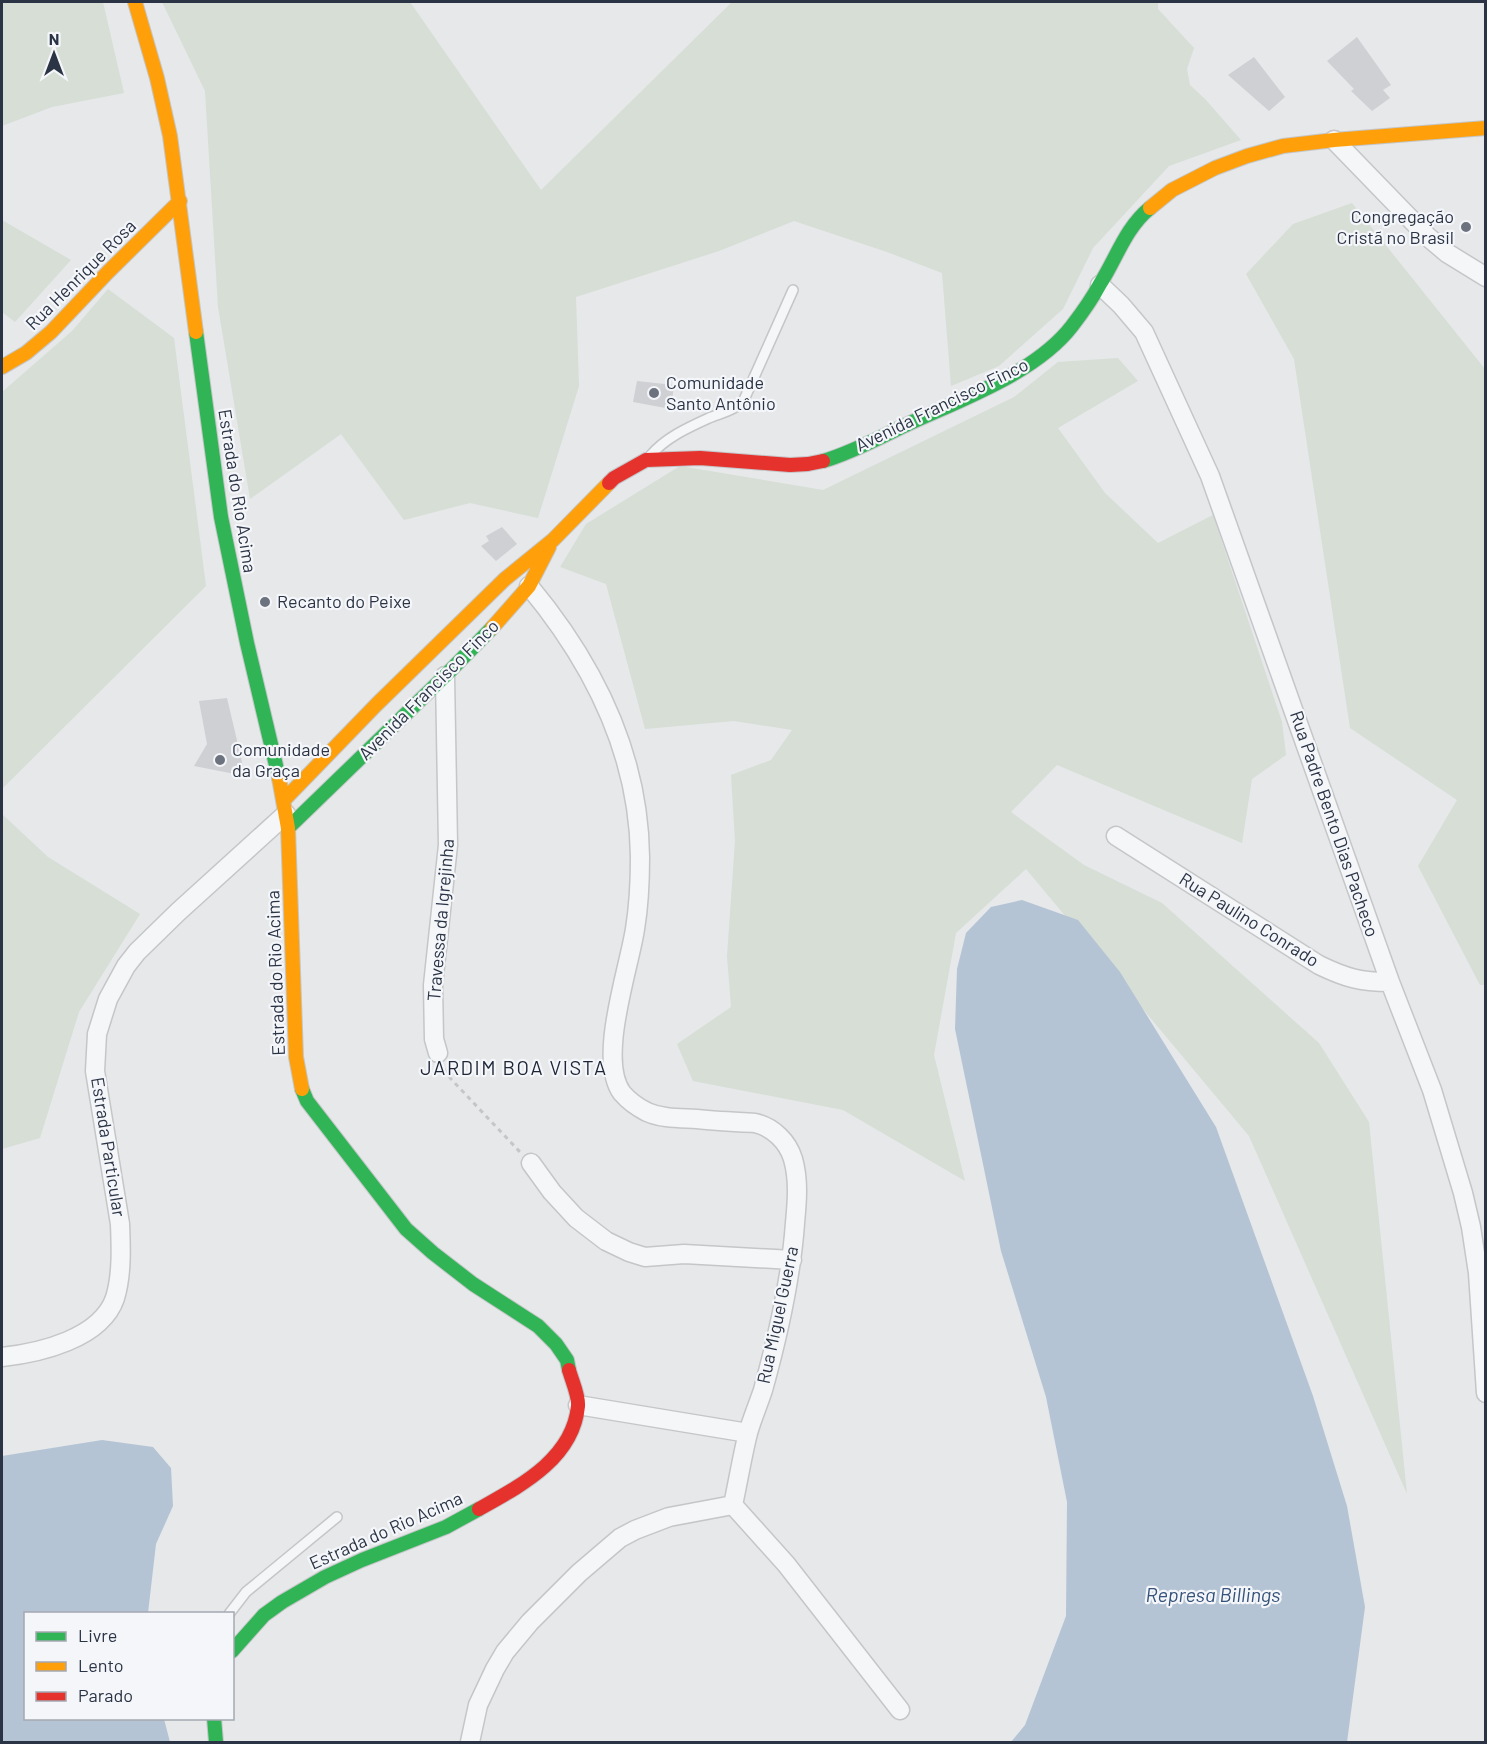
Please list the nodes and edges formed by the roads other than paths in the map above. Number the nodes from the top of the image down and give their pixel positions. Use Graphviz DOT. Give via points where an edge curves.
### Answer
graph roads {
  1 [pos="135,2"];
  2 [pos="1485,128"];
  3 [pos="1334,140"];
  4 [pos="180,201"];
  5 [pos="1485,277"];
  6 [pos="1100,285"];
  7 [pos="793,290"];
  8 [pos="2,367"];
  9 [pos="646,460"];
  10 [pos="553,540"];
  11 [pos="505,579"];
  12 [pos="529,586"];
  13 [pos="445,676"];
  14 [pos="286,814"];
  15 [pos="1116,836"];
  16 [pos="1390,982"];
  17 [pos="108,999"];
  18 [pos="438,1053"];
  19 [pos="531,1163"];
  20 [pos="792,1260"];
  21 [pos="2,1357"];
  22 [pos="1485,1393"];
  23 [pos="578,1405"];
  24 [pos="748,1433"];
  25 [pos="734,1506"];
  26 [pos="337,1517"];
  27 [pos="231,1612"];
  28 [pos="234,1649"];
  29 [pos="900,1710"];
  30 [pos="214,1720"];
  31 [pos="216,1743"];
  32 [pos="470,1743"];
  1 -- 4 [label="street, Estrada do Rio Acima" via="168,121"];
  2 -- 3 [label="street, Avenida Francisco Finco"];
  3 -- 5 [label="street" via="1428,237"];
  3 -- 6 [label="street, Avenida Francisco Finco" via="1283,146 1246,156 1172,190 1140,215"];
  4 -- 8 [label="street, Rua Henrique Rosa" via="51,332"];
  4 -- 14 [label="street, Estrada do Rio Acima" via="221,517"];
  6 -- 9 [label="street, Avenida Francisco Finco" via="1071,328 1035,361 999,382 826,460 790,465 700,458"];
  6 -- 16 [label="street, Rua Padre Bento Dias Pacheco" via="1144,332 1210,476"];
  7 -- 9 [label="lane" via="743,402 678,433"];
  9 -- 10 [label="street, Avenida Francisco Finco" via="614,478"];
  10 -- 11 [label="street, Avenida Francisco Finco"];
  10 -- 12 [label="street, Avenida Francisco Finco"];
  11 -- 12 [label="street"];
  11 -- 14 [label="street, Avenida Francisco Finco" via="376,705"];
  12 -- 13 [label="street, Avenida Francisco Finco"];
  12 -- 20 [label="street, Rua Miguel Guerra" via="555,617 597,687 623,747 635,794 640,856 638,904 615,1024 613,1058 617,1083 622,1093 647,1112 667,1118 766,1125 778,1136 793,1160 796,1180"];
  13 -- 14 [label="street, Avenida Francisco Finco" via="306,809"];
  13 -- 18 [label="street, Travessa da Igrejinha" via="448,845 433,985"];
  14 -- 17 [label="street, Avenida Francisco Finco" via="137,952"];
  14 -- 23 [label="street, Estrada do Rio Acima" via="296,1057 307,1101 406,1229 473,1284 538,1326 556,1344 567,1360"];
  15 -- 16 [label="street, Rua Paulino Conrado" via="1319,965 1345,977"];
  16 -- 22 [label="street, Rua Padre Bento Dias Pacheco" via="1432,1090 1466,1204 1478,1273"];
  17 -- 21 [label="street, Estrada Particular" via="97,1034 95,1071 120,1224 122,1248 115,1298 97,1324 67,1342"];
  19 -- 20 [label="street" via="576,1218 606,1241 629,1252 645,1257 684,1254"];
  20 -- 24 [label="street, Rua Miguel Guerra" via="776,1338"];
  23 -- 24 [label="street"];
  23 -- 28 [label="street, Estrada do Rio Acima" via="561,1450 521,1486 446,1527 325,1577 264,1615"];
  24 -- 25 [label="street, Rua Miguel Guerra"];
  25 -- 29 [label="street" via="786,1564"];
  25 -- 32 [label="street" via="669,1517 635,1530 579,1573 505,1652 478,1705"];
  26 -- 27 [label="lane" via="246,1592"];
  30 -- 31 [label="street"];
}
